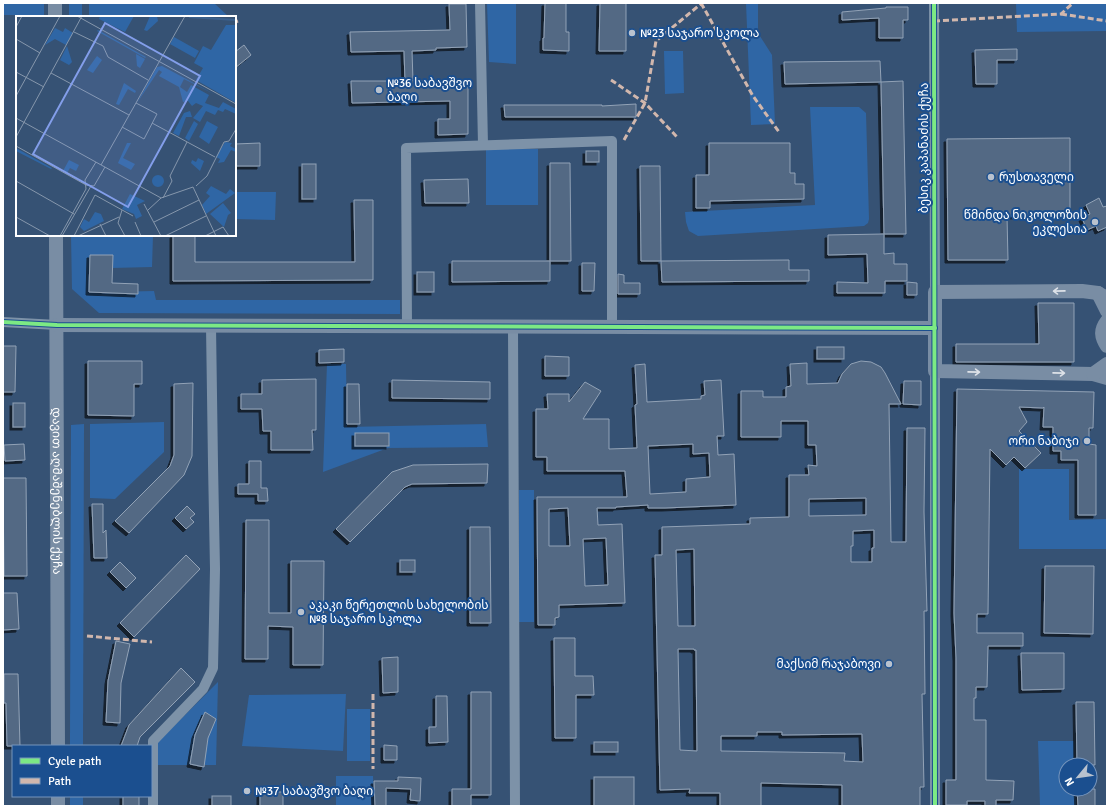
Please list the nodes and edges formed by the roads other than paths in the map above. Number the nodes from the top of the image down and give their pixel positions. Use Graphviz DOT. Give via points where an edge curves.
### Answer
graph roads {
  1 [pos="55,3"];
  2 [pos="480,3"];
  3 [pos="934,3"];
  4 [pos="55,16"];
  5 [pos="483,145"];
  6 [pos="56,236"];
  7 [pos="935,292"];
  8 [pos="1102,295"];
  9 [pos="1107,312"];
  10 [pos="1107,321"];
  11 [pos="3,322"];
  12 [pos="57,325"];
  13 [pos="211,326"];
  14 [pos="407,326"];
  15 [pos="513,327"];
  16 [pos="612,327"];
  17 [pos="935,328"];
  18 [pos="1107,346"];
  19 [pos="1107,364"];
  20 [pos="935,371"];
  21 [pos="1093,374"];
  22 [pos="1107,378"];
  23 [pos="58,745"];
  24 [pos="153,806"];
  25 [pos="515,806"];
  26 [pos="935,806"];
  1 -- 4 [label="street"];
  2 -- 5 [label="street"];
  3 -- 7 [label="street, ბესიკ კაპანაძის ქუჩა"];
  5 -- 14 [label="street" via="406,148"];
  5 -- 16 [label="street" via="612,141"];
  6 -- 12 [label="street, დავით აღმაშენებლის ქუჩა"];
  8 -- 7 [label="street, one-way" via="1082,291"];
  7 -- 17 [label="street"];
  8 -- 9 [label="street"];
  10 -- 18 [label="street" via="1102,327 1102,340"];
  11 -- 12 [label="street"];
  12 -- 13 [label="street"];
  12 -- 23 [label="street, დავით აღმაშენებლის ქუჩა"];
  13 -- 14 [label="street"];
  13 -- 24 [label="street" via="214,668 203,689 153,741"];
  14 -- 15 [label="street"];
  15 -- 16 [label="street"];
  15 -- 25 [label="street"];
  16 -- 17 [label="street"];
  17 -- 20 [label="street"];
  19 -- 21 [label="street"];
  20 -- 21 [label="street, one-way"];
  20 -- 26 [label="street"];
  21 -- 22 [label="street"];
}
